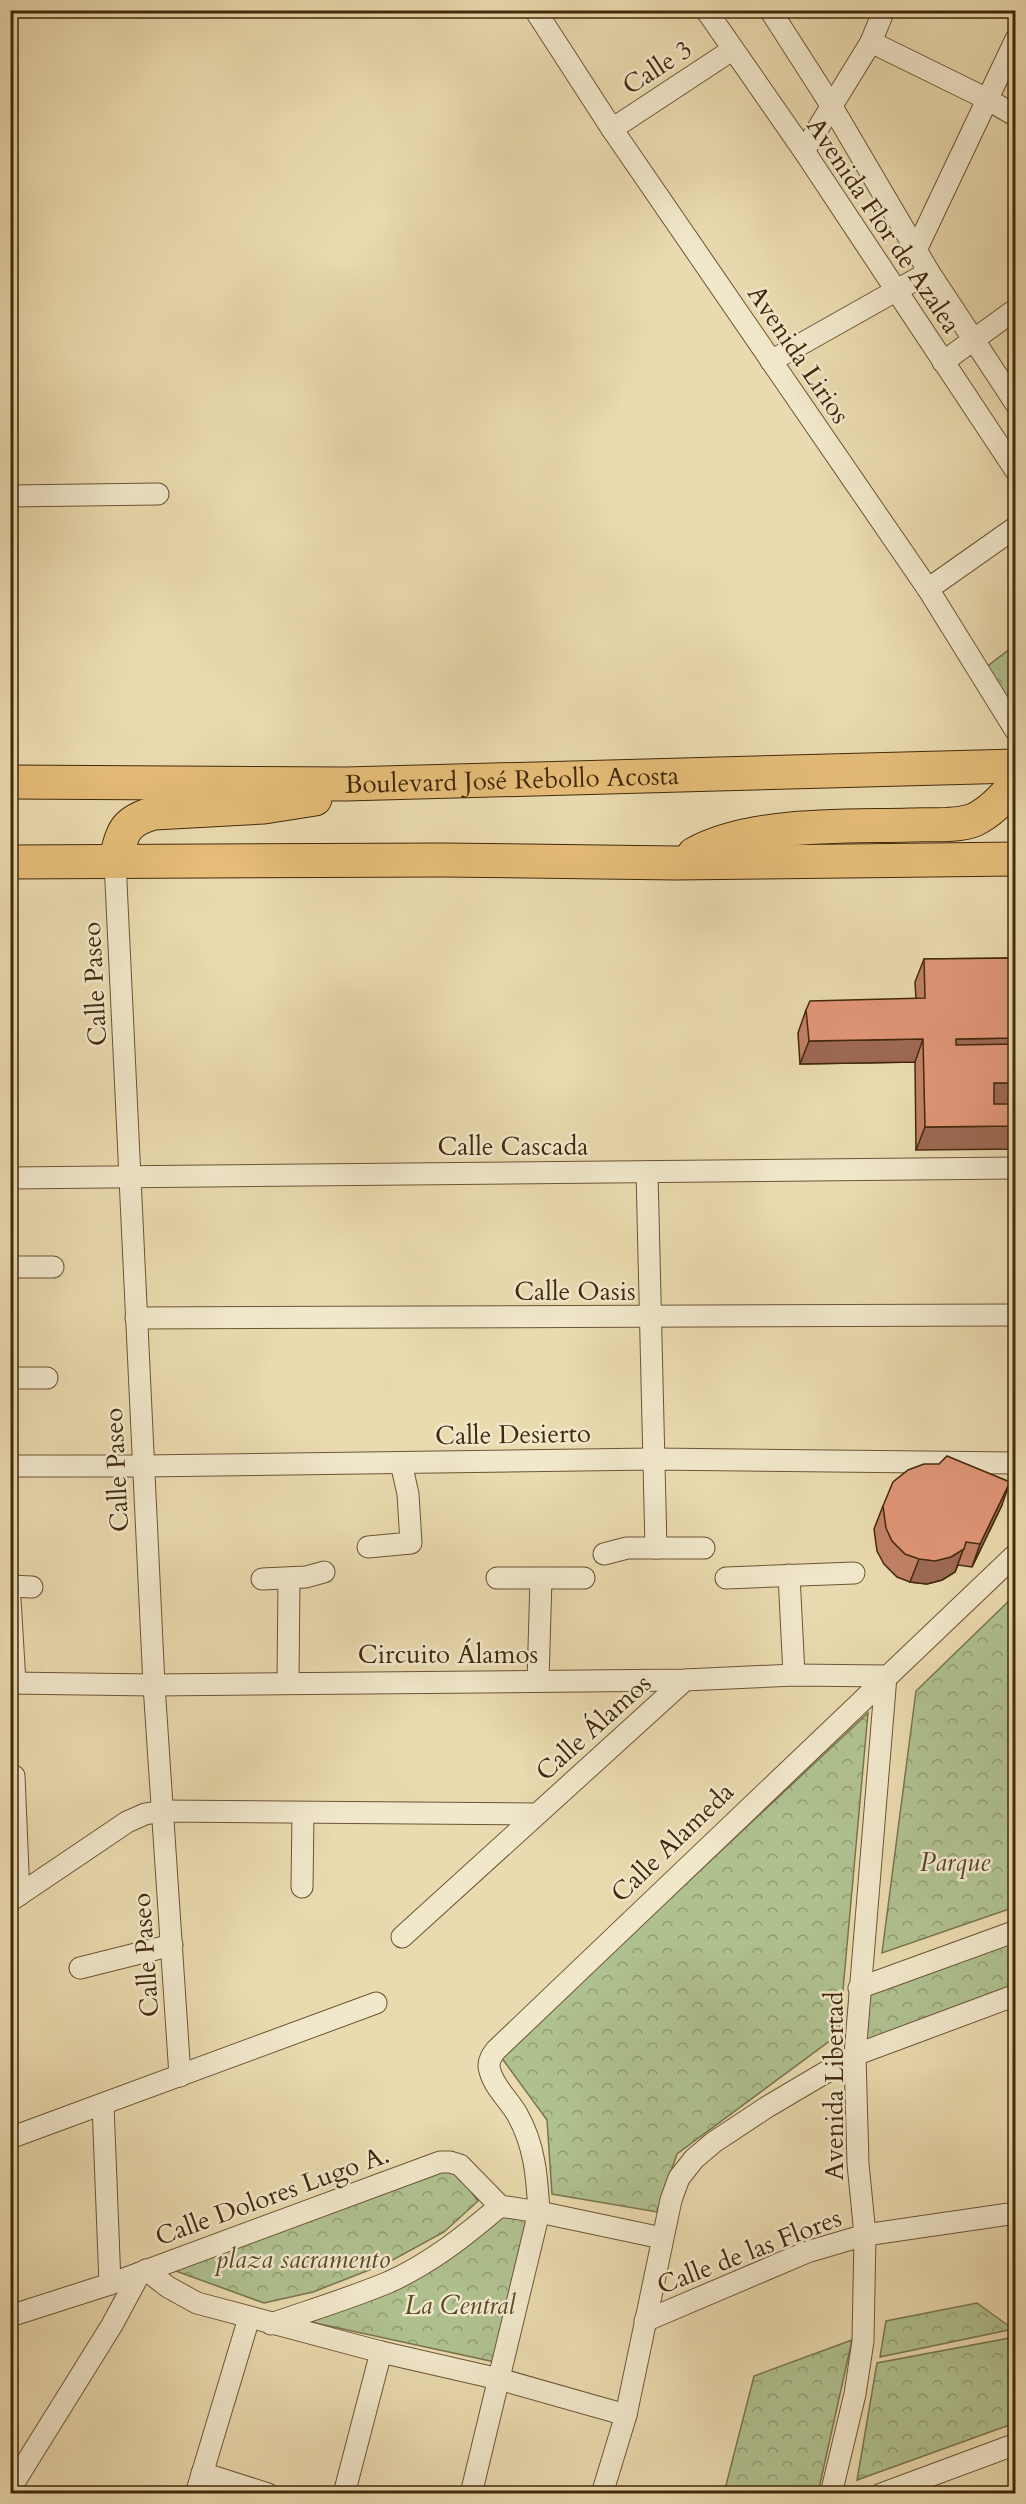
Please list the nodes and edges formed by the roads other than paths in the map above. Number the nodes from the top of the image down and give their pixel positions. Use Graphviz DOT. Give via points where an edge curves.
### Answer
graph roads {
  1 [pos="535,10"];
  2 [pos="706,10"];
  3 [pos="770,10"];
  4 [pos="884,10"];
  5 [pos="1016,39"];
  6 [pos="871,42"];
  7 [pos="732,50"];
  8 [pos="987,99"];
  9 [pos="831,105"];
  10 [pos="1016,116"];
  11 [pos="612,129"];
  12 [pos="804,151"];
  13 [pos="916,250"];
  14 [pos="929,272"];
  15 [pos="896,291"];
  16 [pos="1016,309"];
  17 [pos="973,341"];
  18 [pos="771,361"];
  19 [pos="943,362"];
  20 [pos="1016,405"];
  21 [pos="1016,471"];
  22 [pos="158,494"];
  23 [pos="10,496"];
  24 [pos="1016,527"];
  25 [pos="928,589"];
  26 [pos="1016,731"];
  27 [pos="1016,766"];
  28 [pos="10,782"];
  29 [pos="346,784"];
  30 [pos="1016,784"];
  31 [pos="1016,859"];
  32 [pos="115,861"];
  33 [pos="10,862"];
  34 [pos="676,863"];
  35 [pos="1016,1168"];
  36 [pos="647,1172"];
  37 [pos="131,1177"];
  38 [pos="10,1178"];
  39 [pos="10,1267"];
  40 [pos="54,1267"];
  41 [pos="1016,1315"];
  42 [pos="136,1318"];
  43 [pos="649,1318"];
  44 [pos="10,1378"];
  45 [pos="47,1378"];
  46 [pos="653,1459"];
  47 [pos="401,1463"];
  48 [pos="1016,1463"];
  49 [pos="10,1466"];
  50 [pos="143,1466"];
  51 [pos="368,1547"];
  52 [pos="656,1548"];
  53 [pos="704,1548"];
  54 [pos="604,1554"];
  55 [pos="1016,1554"];
  56 [pos="324,1572"];
  57 [pos="854,1573"];
  58 [pos="789,1575"];
  59 [pos="289,1578"];
  60 [pos="497,1578"];
  61 [pos="584,1578"];
  62 [pos="726,1578"];
  63 [pos="262,1579"];
  64 [pos="541,1579"];
  65 [pos="10,1586"];
  66 [pos="32,1587"];
  67 [pos="10,1599"];
  68 [pos="794,1675"];
  69 [pos="886,1676"];
  70 [pos="685,1680"];
  71 [pos="538,1681"];
  72 [pos="13,1683"];
  73 [pos="288,1683"];
  74 [pos="154,1685"];
  75 [pos="14,1776"];
  76 [pos="163,1811"];
  77 [pos="303,1813"];
  78 [pos="537,1814"];
  79 [pos="302,1887"];
  80 [pos="15,1898"];
  81 [pos="1016,1931"];
  82 [pos="402,1937"];
  83 [pos="172,1945"];
  84 [pos="80,1968"];
  85 [pos="859,1988"];
  86 [pos="1016,1995"];
  87 [pos="376,2004"];
  88 [pos="855,2055"];
  89 [pos="180,2076"];
  90 [pos="103,2105"];
  91 [pos="10,2138"];
  92 [pos="500,2206"];
  93 [pos="539,2212"];
  94 [pos="1016,2213"];
  95 [pos="865,2235"];
  96 [pos="662,2238"];
  97 [pos="143,2271"];
  98 [pos="110,2284"];
  99 [pos="10,2316"];
  100 [pos="249,2318"];
  101 [pos="645,2321"];
  102 [pos="271,2324"];
  103 [pos="381,2352"];
  104 [pos="499,2379"];
  105 [pos="626,2415"];
  106 [pos="1016,2444"];
  107 [pos="199,2483"];
  108 [pos="10,2488"];
  109 [pos="268,2493"];
  110 [pos="344,2493"];
  111 [pos="471,2493"];
  112 [pos="602,2493"];
  113 [pos="831,2493"];
  114 [pos="881,2493"];
  1 -- 11 [label="street, Avenida Lirios"];
  2 -- 7 [label="street, Avenida Flor de Azalea"];
  3 -- 9 [label="street, Avenida Flor de Azalea"];
  4 -- 6 [label="street"];
  5 -- 8 [label="street"];
  6 -- 8 [label="street"];
  6 -- 9 [label="street"];
  7 -- 11 [label="street, Calle 3"];
  7 -- 12 [label="street, Avenida Flor de Azalea"];
  8 -- 10 [label="street"];
  8 -- 13 [label="street"];
  9 -- 12 [label="street"];
  9 -- 13 [label="street, Avenida Flor de Azalea"];
  11 -- 18 [label="street, Avenida Lirios"];
  12 -- 15 [label="street, Avenida Flor de Azalea"];
  13 -- 14 [label="street, Avenida Flor de Azalea"];
  14 -- 15 [label="street"];
  14 -- 17 [label="street, Avenida Flor de Azalea"];
  15 -- 18 [label="street"];
  15 -- 19 [label="street, Avenida Flor de Azalea"];
  16 -- 17 [label="street"];
  17 -- 19 [label="street"];
  17 -- 20 [label="street, Avenida Flor de Azalea"];
  18 -- 25 [label="street, Avenida Lirios"];
  19 -- 21 [label="street, Avenida Flor de Azalea"];
  22 -- 23 [label="street"];
  24 -- 25 [label="street"];
  25 -- 26 [label="street, Avenida Lirios"];
  27 -- 29 [label="main road, Boulevard José Rebollo Acosta"];
  28 -- 29 [label="main road, Boulevard José Rebollo Acosta"];
  29 -- 32 [label="main road" via="319,799 296,803 153,813 137,818 127,825"];
  30 -- 34 [label="main road" via="998,803 970,821 774,832 707,846"];
  31 -- 34 [label="main road"];
  32 -- 33 [label="main road"];
  32 -- 34 [label="main road"];
  32 -- 37 [label="street, Calle Paseo"];
  35 -- 36 [label="street, Calle Cascada"];
  36 -- 37 [label="street, Calle Cascada"];
  36 -- 43 [label="street"];
  37 -- 38 [label="street, Calle Cascada"];
  37 -- 42 [label="street, Calle Paseo"];
  39 -- 40 [label="street"];
  41 -- 43 [label="street, Calle Oasis"];
  42 -- 43 [label="street, Calle Oasis"];
  42 -- 50 [label="street, Calle Paseo"];
  43 -- 46 [label="street"];
  44 -- 45 [label="street"];
  46 -- 47 [label="street, Calle Desierto"];
  46 -- 48 [label="street, Calle Desierto"];
  46 -- 52 [label="street"];
  47 -- 50 [label="street, Calle Desierto"];
  47 -- 51 [label="street" via="408,1494 411,1543"];
  49 -- 50 [label="street, Calle Desierto"];
  50 -- 74 [label="street, Calle Paseo"];
  52 -- 53 [label="street"];
  52 -- 54 [label="street" via="627,1548"];
  55 -- 69 [label="street, Calle Alameda"];
  56 -- 59 [label="street"];
  57 -- 58 [label="street"];
  58 -- 62 [label="street"];
  58 -- 68 [label="street"];
  59 -- 63 [label="street"];
  59 -- 73 [label="street"];
  60 -- 64 [label="street"];
  61 -- 64 [label="street"];
  64 -- 71 [label="street"];
  65 -- 66 [label="street"];
  67 -- 72 [label="street"];
  68 -- 69 [label="street, Circuito Álamos"];
  68 -- 70 [label="street, Circuito Álamos"];
  69 -- 85 [label="street, Avenida Libertad"];
  69 -- 93 [label="street, Calle Alameda" via="490,2059 489,2069 529,2137"];
  70 -- 71 [label="street, Circuito Álamos"];
  70 -- 78 [label="street, Calle Álamos"];
  71 -- 73 [label="street, Circuito Álamos"];
  72 -- 74 [label="street, Circuito Álamos"];
  73 -- 74 [label="street, Circuito Álamos"];
  74 -- 76 [label="street, Calle Paseo"];
  75 -- 80 [label="street"];
  76 -- 77 [label="street"];
  76 -- 80 [label="street" via="127,1822"];
  76 -- 83 [label="street, Calle Paseo"];
  77 -- 78 [label="street"];
  77 -- 79 [label="street"];
  78 -- 82 [label="street, Calle Álamos"];
  81 -- 85 [label="street"];
  83 -- 84 [label="street"];
  83 -- 89 [label="street, Calle Paseo"];
  85 -- 88 [label="street, Avenida Libertad"];
  86 -- 88 [label="street"];
  87 -- 89 [label="street"];
  88 -- 95 [label="street, Avenida Libertad" via="858,2164"];
  88 -- 96 [label="street" via="767,2107 694,2159 679,2178"];
  89 -- 90 [label="street"];
  90 -- 91 [label="street"];
  90 -- 98 [label="street"];
  92 -- 93 [label="street"];
  92 -- 97 [label="street, Calle Dolores Lugo A." via="460,2165 440,2162"];
  92 -- 102 [label="street" via="457,2242 391,2281"];
  93 -- 96 [label="street"];
  93 -- 104 [label="street, Calle Alameda"];
  94 -- 95 [label="street, Calle de las Flores"];
  95 -- 101 [label="street, Calle de las Flores" via="807,2252"];
  95 -- 113 [label="street, Avenida Libertad" via="863,2341 855,2394"];
  96 -- 101 [label="street"];
  97 -- 98 [label="street, Calle Dolores Lugo A."];
  97 -- 100 [label="street" via="197,2303"];
  97 -- 108 [label="street"];
  98 -- 99 [label="street, Calle Dolores Lugo A."];
  100 -- 102 [label="street"];
  100 -- 107 [label="street"];
  101 -- 105 [label="street"];
  102 -- 103 [label="street"];
  103 -- 104 [label="street"];
  103 -- 110 [label="street"];
  104 -- 105 [label="street"];
  104 -- 111 [label="street, Calle Alameda"];
  105 -- 112 [label="street"];
  106 -- 114 [label="street"];
  107 -- 109 [label="street"];
}
